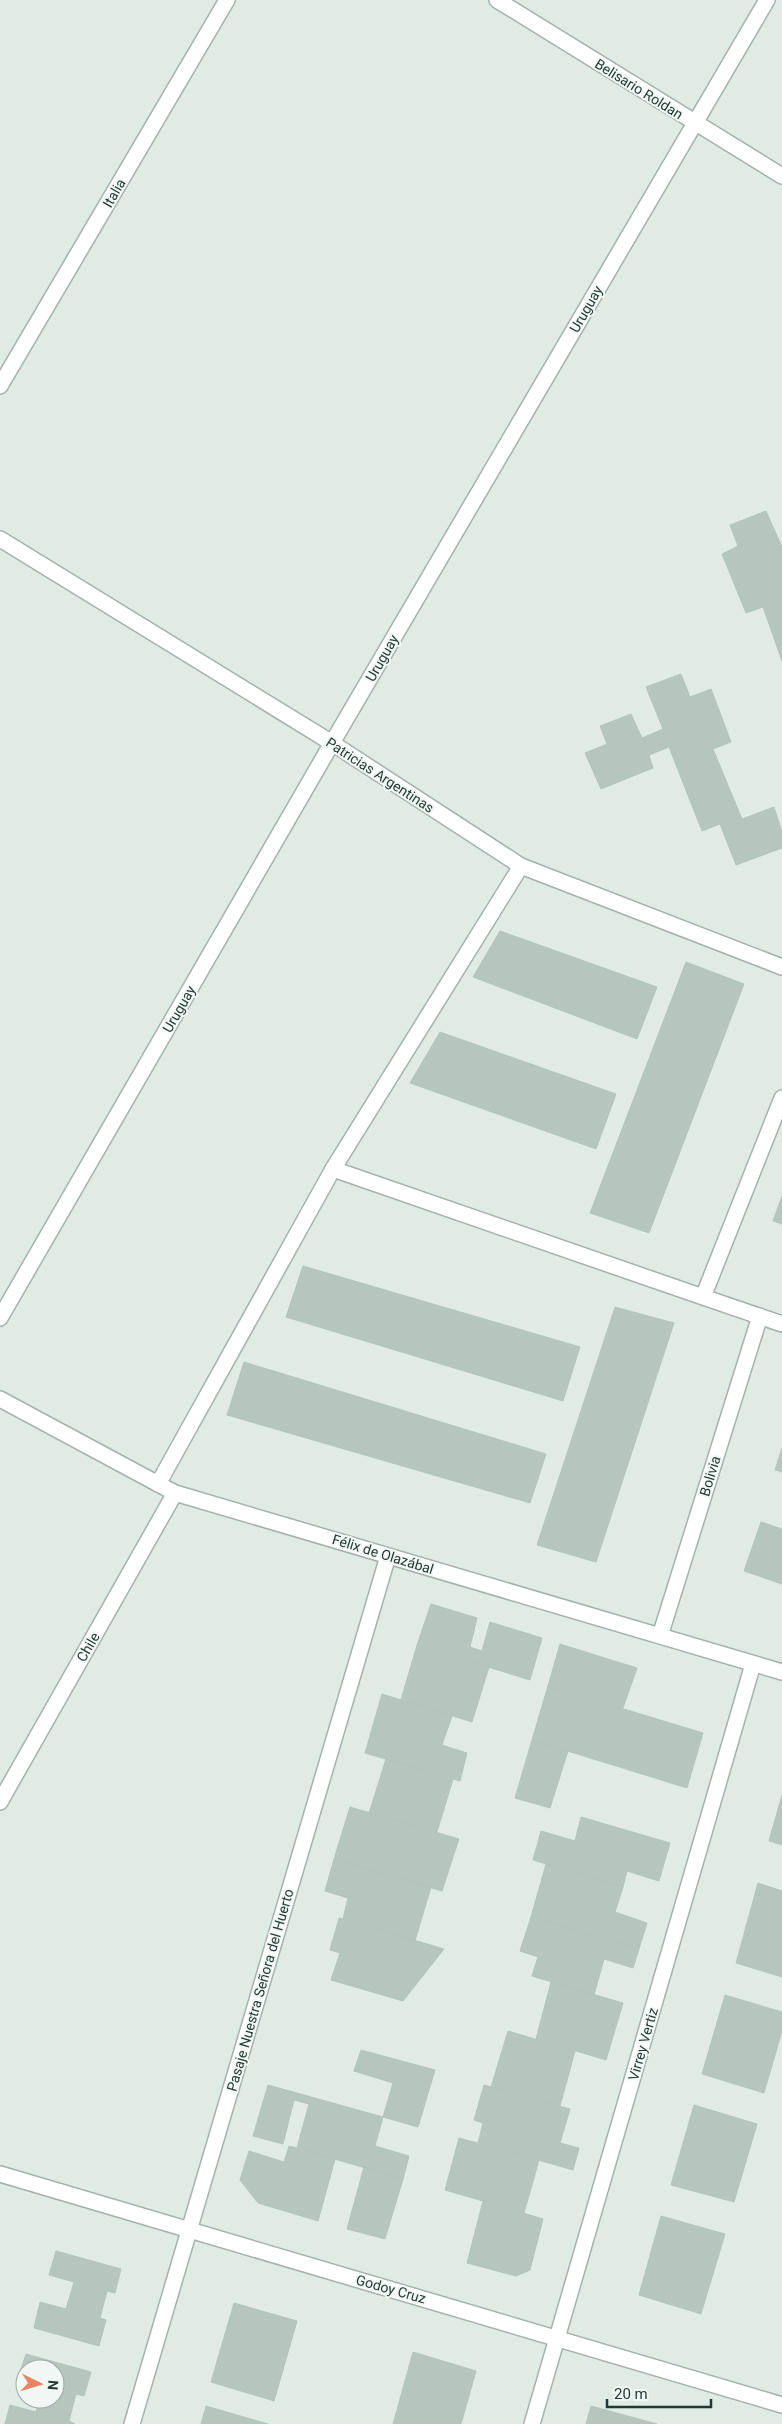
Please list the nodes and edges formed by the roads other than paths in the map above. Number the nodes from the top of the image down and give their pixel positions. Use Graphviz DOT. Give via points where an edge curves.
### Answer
graph roads {
  1 [pos="227,0"];
  2 [pos="497,0"];
  3 [pos="767,0"];
  4 [pos="695,123"];
  5 [pos="782,176"];
  6 [pos="0,386"];
  7 [pos="0,539"];
  8 [pos="332,743"];
  9 [pos="521,866"];
  10 [pos="782,967"];
  11 [pos="782,1098"];
  12 [pos="333,1169"];
  13 [pos="703,1297"];
  14 [pos="760,1316"];
  15 [pos="0,1318"];
  16 [pos="782,1324"];
  17 [pos="0,1399"];
  18 [pos="158,1484"];
  19 [pos="176,1493"];
  20 [pos="388,1556"];
  21 [pos="660,1636"];
  22 [pos="753,1664"];
  23 [pos="782,1672"];
  24 [pos="0,1802"];
  25 [pos="0,2174"];
  26 [pos="190,2231"];
  27 [pos="558,2338"];
  28 [pos="782,2405"];
  29 [pos="132,2424"];
  30 [pos="532,2424"];
  1 -- 6 [label="street, Italia"];
  2 -- 4 [label="street, Belisario Roldan"];
  3 -- 4 [label="street, Uruguay"];
  4 -- 5 [label="street, Belisario Roldan"];
  4 -- 8 [label="street, Uruguay"];
  7 -- 8 [label="street, Patricias Argentinas"];
  8 -- 9 [label="street, Patricias Argentinas"];
  8 -- 15 [label="street, Uruguay"];
  9 -- 10 [label="street, Patricias Argentinas"];
  9 -- 12 [label="street"];
  11 -- 13 [label="street"];
  12 -- 13 [label="street"];
  12 -- 18 [label="street"];
  13 -- 14 [label="street"];
  14 -- 16 [label="street"];
  14 -- 21 [label="street, Bolivia"];
  17 -- 18 [label="street, Félix de Olazábal"];
  18 -- 19 [label="street, Félix de Olazábal"];
  19 -- 20 [label="street, Félix de Olazábal"];
  19 -- 24 [label="street, Chile"];
  20 -- 21 [label="street, Félix de Olazábal"];
  20 -- 26 [label="street, Pasaje Nuestra Señora del Huerto"];
  21 -- 22 [label="street, Félix de Olazábal"];
  22 -- 23 [label="street, Félix de Olazábal"];
  22 -- 27 [label="street, Virrey Vertiz"];
  25 -- 26 [label="street, Godoy Cruz"];
  26 -- 27 [label="street, Godoy Cruz"];
  26 -- 29 [label="street, Pasaje Nuestra Señora del Huerto"];
  27 -- 28 [label="street, Godoy Cruz"];
  27 -- 30 [label="street, Virrey Vertiz"];
}
